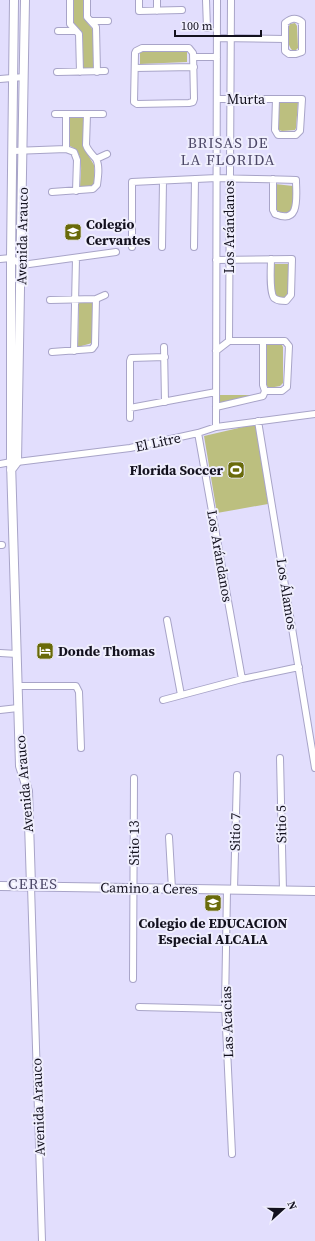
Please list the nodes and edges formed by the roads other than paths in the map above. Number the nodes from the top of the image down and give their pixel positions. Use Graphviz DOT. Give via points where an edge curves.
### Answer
graph roads {
  1 [pos="14,0"];
  2 [pos="25,0"];
  3 [pos="70,0"];
  4 [pos="87,0"];
  5 [pos="139,0"];
  6 [pos="157,0"];
  7 [pos="206,0"];
  8 [pos="217,0"];
  9 [pos="231,0"];
  10 [pos="182,10"];
  11 [pos="157,11"];
  12 [pos="91,21"];
  13 [pos="108,21"];
  14 [pos="207,28"];
  15 [pos="58,31"];
  16 [pos="76,31"];
  17 [pos="217,38"];
  18 [pos="231,38"];
  19 [pos="285,39"];
  20 [pos="194,57"];
  21 [pos="217,57"];
  22 [pos="194,67"];
  23 [pos="135,68"];
  24 [pos="105,71"];
  25 [pos="57,72"];
  26 [pos="80,72"];
  27 [pos="97,72"];
  28 [pos="24,77"];
  29 [pos="13,78"];
  30 [pos="0,79"];
  31 [pos="230,98"];
  32 [pos="217,99"];
  33 [pos="276,99"];
  34 [pos="55,114"];
  35 [pos="66,114"];
  36 [pos="87,114"];
  37 [pos="103,114"];
  38 [pos="66,149"];
  39 [pos="23,150"];
  40 [pos="13,151"];
  41 [pos="107,154"];
  42 [pos="96,159"];
  43 [pos="216,178"];
  44 [pos="195,179"];
  45 [pos="230,179"];
  46 [pos="274,179"];
  47 [pos="163,181"];
  48 [pos="76,191"];
  49 [pos="52,192"];
  50 [pos="132,247"];
  51 [pos="162,247"];
  52 [pos="194,248"];
  53 [pos="116,252"];
  54 [pos="11,258"];
  55 [pos="76,258"];
  56 [pos="0,259"];
  57 [pos="271,259"];
  58 [pos="216,260"];
  59 [pos="229,260"];
  60 [pos="22,265"];
  61 [pos="105,295"];
  62 [pos="75,299"];
  63 [pos="96,299"];
  64 [pos="50,300"];
  65 [pos="229,341"];
  66 [pos="263,341"];
  67 [pos="164,347"];
  68 [pos="74,350"];
  69 [pos="216,351"];
  70 [pos="52,352"];
  71 [pos="164,358"];
  72 [pos="265,391"];
  73 [pos="216,392"];
  74 [pos="165,402"];
  75 [pos="216,406"];
  76 [pos="130,408"];
  77 [pos="315,414"];
  78 [pos="130,418"];
  79 [pos="258,421"];
  80 [pos="216,427"];
  81 [pos="198,433"];
  82 [pos="0,464"];
  83 [pos="13,465"];
  84 [pos="167,620"];
  85 [pos="0,653"];
  86 [pos="17,654"];
  87 [pos="299,667"];
  88 [pos="242,679"];
  89 [pos="18,686"];
  90 [pos="181,695"];
  91 [pos="163,700"];
  92 [pos="18,708"];
  93 [pos="0,710"];
  94 [pos="81,748"];
  95 [pos="280,758"];
  96 [pos="315,768"];
  97 [pos="237,775"];
  98 [pos="134,778"];
  99 [pos="169,837"];
  100 [pos="0,886"];
  101 [pos="31,886"];
  102 [pos="134,888"];
  103 [pos="172,889"];
  104 [pos="230,890"];
  105 [pos="283,891"];
  106 [pos="315,891"];
  107 [pos="133,979"];
  108 [pos="139,1007"];
  109 [pos="225,1009"];
  110 [pos="232,1154"];
  111 [pos="42,1241"];
  1 -- 29 [label="street, Avenida Arauco"];
  2 -- 28 [label="street, Avenida Arauco"];
  3 -- 16 [label="street" via="70,24"];
  4 -- 12 [label="street" via="87,17"];
  5 -- 11 [label="street" via="139,11"];
  6 -- 11 [label="street"];
  7 -- 14 [label="street"];
  8 -- 17 [label="street, Los Arándanos"];
  9 -- 18 [label="street, Los Arándanos"];
  10 -- 11 [label="street"];
  12 -- 13 [label="street"];
  12 -- 27 [label="street" via="96,27"];
  15 -- 16 [label="street"];
  16 -- 26 [label="street" via="79,34"];
  17 -- 18 [label="street"];
  17 -- 21 [label="street, Los Arándanos"];
  18 -- 19 [label="street"];
  18 -- 31 [label="street, Los Arándanos"];
  19 -- 19 [label="street" via="285,23 290,19 302,22 302,52 290,54 285,51"];
  20 -- 21 [label="street"];
  20 -- 22 [label="street"];
  20 -- 23 [label="street" via="189,48 142,48 135,53"];
  21 -- 32 [label="street, Los Arándanos"];
  22 -- 23 [label="street"];
  22 -- 23 [label="street" via="193,102 137,104 134,102"];
  24 -- 27 [label="street"];
  25 -- 26 [label="street"];
  26 -- 27 [label="street"];
  28 -- 29 [label="street"];
  28 -- 39 [label="street, Avenida Arauco"];
  29 -- 30 [label="street"];
  29 -- 40 [label="street, Avenida Arauco"];
  31 -- 32 [label="street, Murta"];
  31 -- 33 [label="street, Murta"];
  31 -- 45 [label="street, Los Arándanos"];
  32 -- 43 [label="street, Los Arándanos"];
  33 -- 33 [label="street, Murta" via="302,99 300,131 296,135 278,135 275,130"];
  34 -- 35 [label="street"];
  35 -- 36 [label="street"];
  35 -- 38 [label="street"];
  36 -- 37 [label="street"];
  36 -- 42 [label="street" via="86,146"];
  38 -- 39 [label="street"];
  38 -- 48 [label="street" via="74,152 77,160"];
  39 -- 40 [label="street"];
  39 -- 60 [label="street, Avenida Arauco"];
  40 -- 54 [label="street, Avenida Arauco"];
  41 -- 42 [label="street"];
  42 -- 48 [label="street" via="97,185 93,189"];
  43 -- 44 [label="street"];
  43 -- 45 [label="street"];
  43 -- 58 [label="street, Los Arándanos"];
  44 -- 47 [label="street"];
  44 -- 52 [label="street"];
  45 -- 46 [label="street"];
  45 -- 59 [label="street, Los Arándanos"];
  46 -- 46 [label="street" via="296,180 295,210 292,215 275,214"];
  47 -- 50 [label="street" via="132,182"];
  47 -- 51 [label="street"];
  48 -- 49 [label="street"];
  53 -- 55 [label="street"];
  54 -- 56 [label="street"];
  54 -- 60 [label="street"];
  54 -- 83 [label="street, Avenida Arauco"];
  55 -- 60 [label="street"];
  55 -- 62 [label="street"];
  57 -- 57 [label="street" via="292,259 291,295 286,301 273,297"];
  57 -- 59 [label="street"];
  58 -- 59 [label="street"];
  58 -- 69 [label="street, Los Arándanos"];
  59 -- 65 [label="street, Los Arándanos"];
  60 -- 83 [label="street, Avenida Arauco"];
  61 -- 63 [label="street"];
  62 -- 63 [label="street"];
  62 -- 64 [label="street"];
  62 -- 68 [label="street"];
  63 -- 68 [label="street" via="96,345 92,349"];
  65 -- 66 [label="street"];
  65 -- 69 [label="street"];
  66 -- 72 [label="street"];
  66 -- 72 [label="street" via="285,341 289,346 287,387 282,391"];
  67 -- 71 [label="street"];
  68 -- 70 [label="street"];
  69 -- 73 [label="street, Los Arándanos"];
  71 -- 74 [label="street"];
  71 -- 76 [label="street" via="131,358"];
  72 -- 75 [label="street" via="263,396"];
  73 -- 74 [label="street"];
  73 -- 75 [label="street, Los Arándanos"];
  74 -- 76 [label="street"];
  75 -- 80 [label="street, Los Arándanos"];
  76 -- 78 [label="street"];
  77 -- 79 [label="street, El Litre"];
  79 -- 80 [label="street, El Litre"];
  79 -- 87 [label="street, Los Álamos"];
  80 -- 81 [label="street, El Litre"];
  81 -- 83 [label="street, El Litre" via="136,447"];
  81 -- 88 [label="street, Los Arándanos"];
  82 -- 83 [label="street, El Litre"];
  83 -- 86 [label="street, Avenida Arauco"];
  84 -- 90 [label="street"];
  85 -- 86 [label="street"];
  86 -- 89 [label="street, Avenida Arauco"];
  87 -- 88 [label="street"];
  87 -- 96 [label="street, Los Álamos"];
  88 -- 90 [label="street"];
  89 -- 92 [label="street, Avenida Arauco"];
  89 -- 94 [label="street" via="76,686 79,692"];
  90 -- 91 [label="street"];
  92 -- 93 [label="street"];
  92 -- 101 [label="street, Avenida Arauco" via="20,766 28,791"];
  95 -- 105 [label="street, Sitio 5"];
  97 -- 104 [label="street, Sitio 7"];
  98 -- 102 [label="street, Sitio 13"];
  99 -- 103 [label="street"];
  100 -- 101 [label="street, Camino a Ceres"];
  101 -- 102 [label="street, Camino a Ceres"];
  101 -- 111 [label="street, Avenida Arauco"];
  102 -- 103 [label="street, Camino a Ceres"];
  102 -- 107 [label="street, Sitio 13"];
  103 -- 104 [label="street, Camino a Ceres"];
  104 -- 105 [label="street, Camino a Ceres"];
  104 -- 109 [label="street, Las Acacias"];
  105 -- 106 [label="street, Camino a Ceres"];
  108 -- 109 [label="street"];
  109 -- 110 [label="street, Las Acacias"];
}
